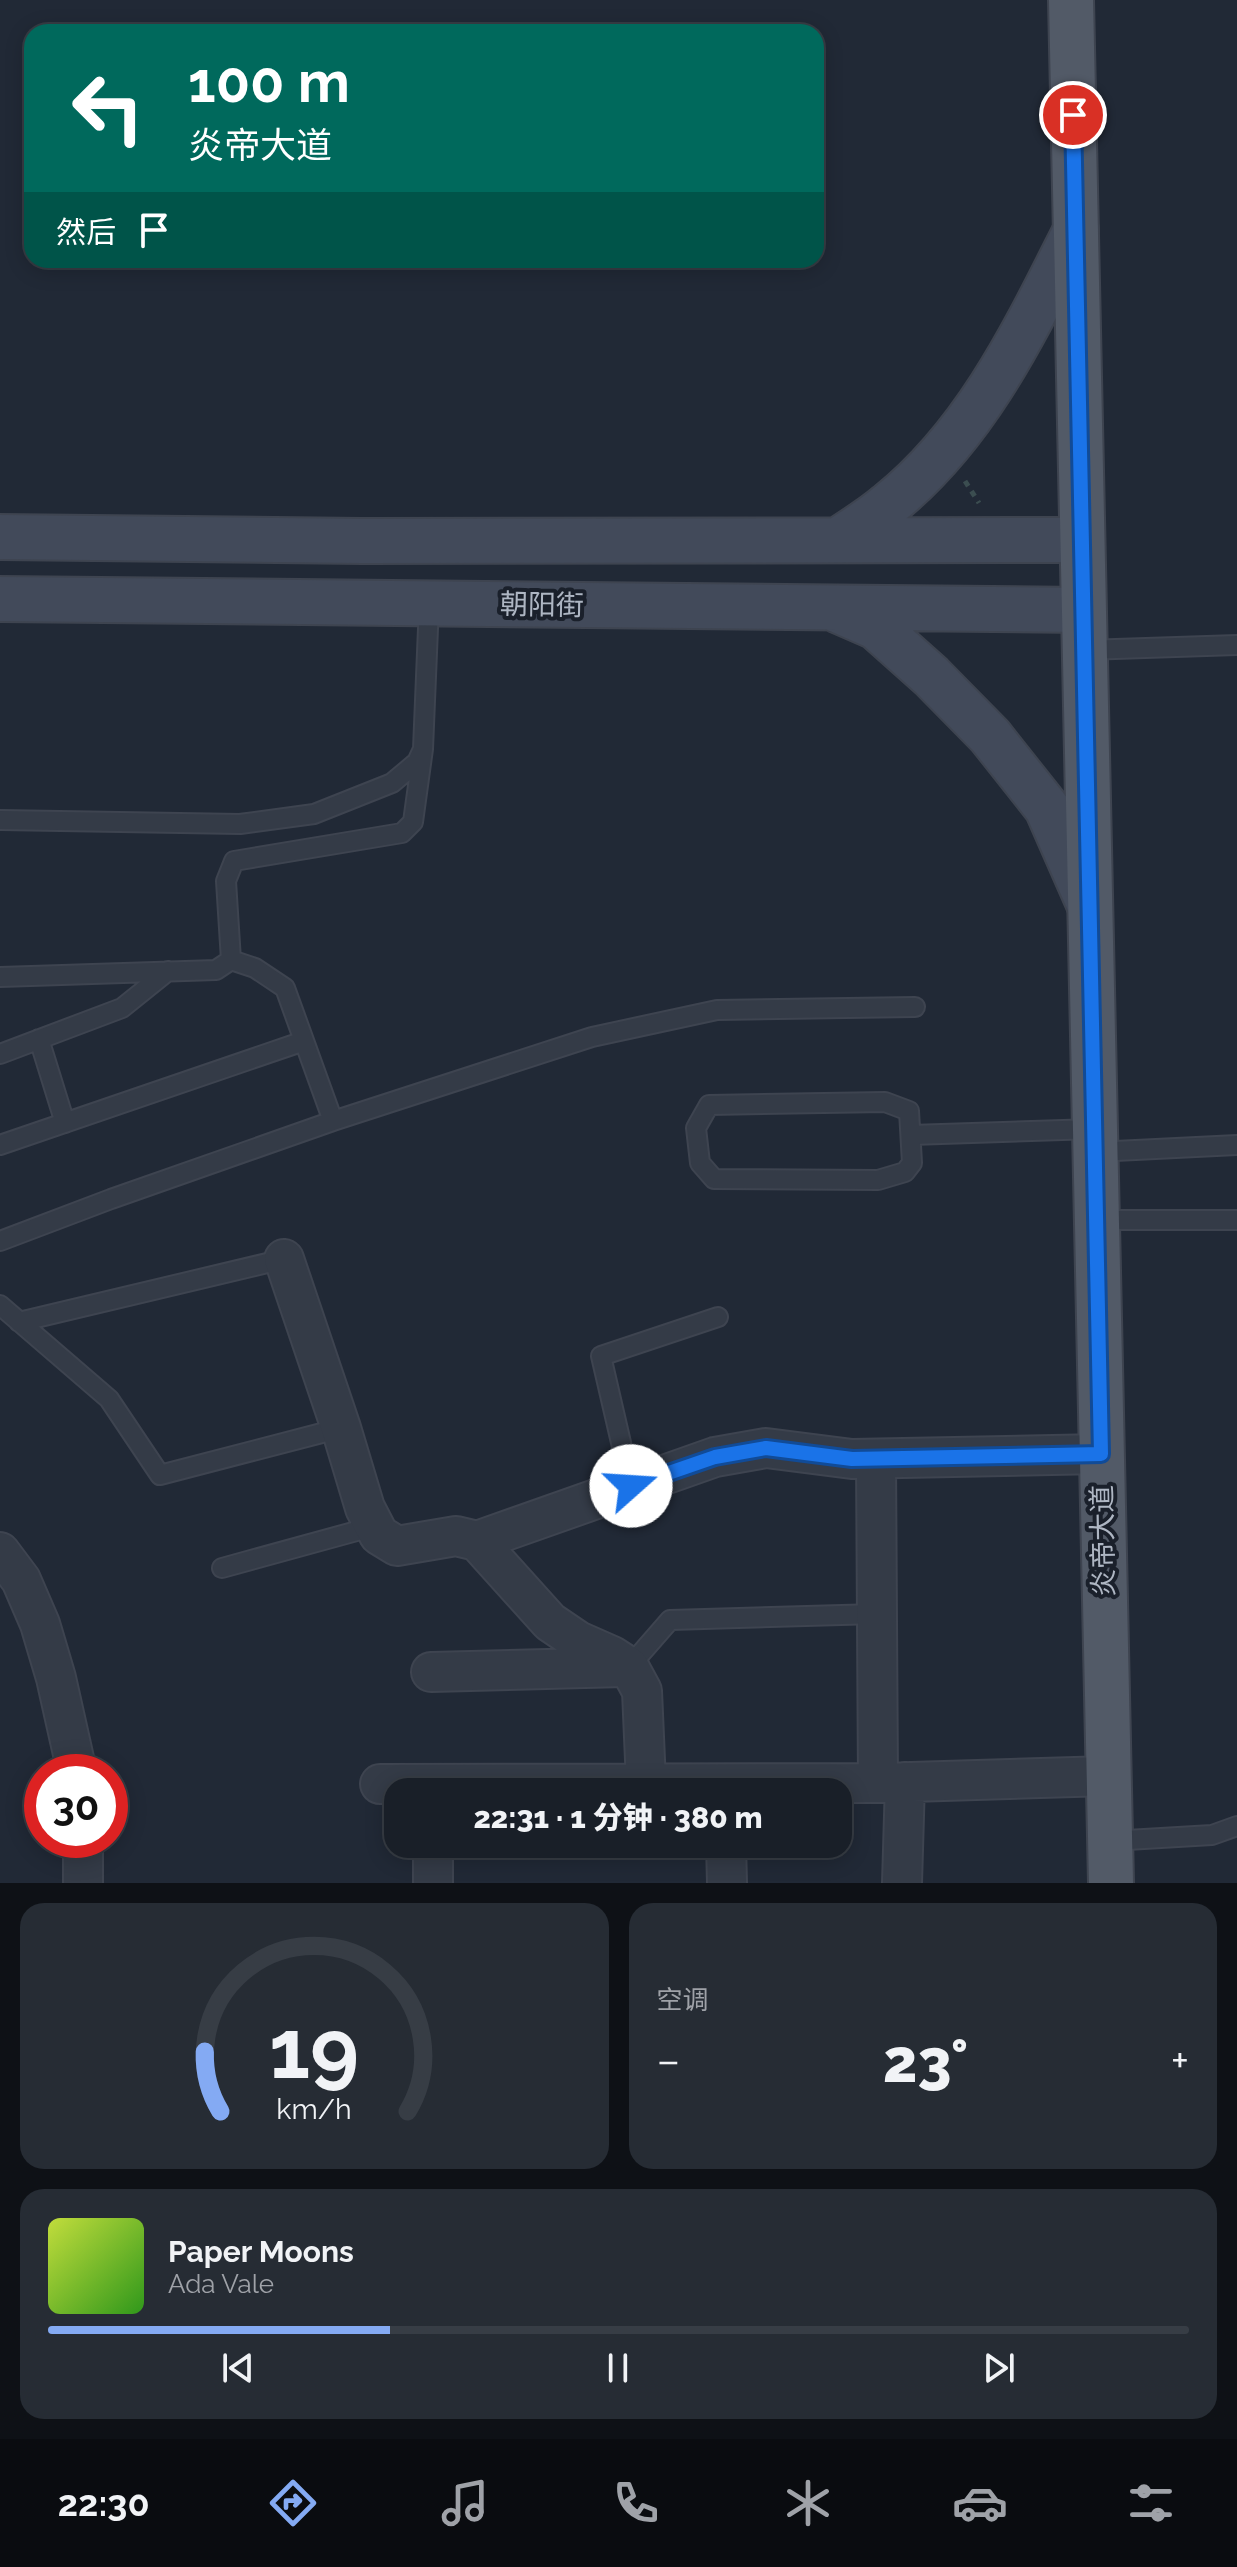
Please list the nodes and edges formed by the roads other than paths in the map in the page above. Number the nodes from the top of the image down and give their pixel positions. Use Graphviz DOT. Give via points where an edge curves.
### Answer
graph roads {
  1 [pos="1071,0"];
  2 [pos="1076,230"];
  3 [pos="0,537"];
  4 [pos="838,540"];
  5 [pos="1082,540"];
  6 [pos="0,599"];
  7 [pos="429,604"];
  8 [pos="831,607"];
  9 [pos="1084,630"];
  10 [pos="1237,645"];
  11 [pos="423,749"];
  12 [pos="0,820"];
  13 [pos="1090,906"];
  14 [pos="231,960"];
  15 [pos="168,971"];
  16 [pos="0,977"];
  17 [pos="915,1007"];
  18 [pos="39,1039"];
  19 [pos="304,1041"];
  20 [pos="0,1054"];
  21 [pos="333,1121"];
  22 [pos="65,1123"];
  23 [pos="911,1135"];
  24 [pos="1095,1141"];
  25 [pos="0,1145"];
  26 [pos="1237,1145"];
  27 [pos="1096,1220"];
  28 [pos="1237,1220"];
  29 [pos="0,1241"];
  30 [pos="284,1259"];
  31 [pos="0,1305"];
  32 [pos="718,1317"];
  33 [pos="19,1322"];
  34 [pos="341,1428"];
  35 [pos="1101,1454"];
  36 [pos="876,1459"];
  37 [pos="631,1486"];
  38 [pos="375,1526"];
  39 [pos="477,1541"];
  40 [pos="0,1552"];
  41 [pos="222,1568"];
  42 [pos="877,1614"];
  43 [pos="629,1667"];
  44 [pos="431,1672"];
  45 [pos="73,1754"];
  46 [pos="1108,1776"];
  47 [pos="646,1778"];
  48 [pos="892,1783"];
  49 [pos="380,1784"];
  50 [pos="384,1784"];
  51 [pos="852,1784"];
  52 [pos="1237,1826"];
  53 [pos="83,1858"];
  54 [pos="433,1858"];
  55 [pos="726,1858"];
  56 [pos="1110,1862"];
  57 [pos="83,1883"];
  58 [pos="433,1883"];
  59 [pos="727,1883"];
  60 [pos="902,1883"];
  1 -- 2 [label="main road, 炎帝大道"];
  2 -- 4 [label="street" via="998,380 945,450 889,505"];
  2 -- 5 [label="main road, 炎帝大道"];
  3 -- 4 [label="street"];
  4 -- 5 [label="street"];
  5 -- 9 [label="main road, 炎帝大道"];
  6 -- 7 [label="street, 朝阳街"];
  7 -- 8 [label="street, 朝阳街"];
  7 -- 11 [label="lane"];
  8 -- 9 [label="street, 朝阳街"];
  8 -- 13 [label="street" via="876,627 990,736 1047,808"];
  9 -- 10 [label="lane"];
  9 -- 13 [label="main road, 炎帝大道"];
  11 -- 12 [label="lane" via="417,762 392,783 314,814 240,824"];
  11 -- 14 [label="lane" via="413,822 402,833 234,861 226,881"];
  13 -- 24 [label="main road, 炎帝大道"];
  14 -- 15 [label="lane" via="216,970"];
  14 -- 19 [label="lane" via="285,988"];
  15 -- 16 [label="lane"];
  15 -- 18 [label="lane" via="122,1008"];
  17 -- 21 [label="lane" via="717,1010 592,1037"];
  18 -- 20 [label="lane"];
  18 -- 22 [label="lane"];
  19 -- 21 [label="lane"];
  19 -- 22 [label="lane"];
  21 -- 29 [label="lane"];
  22 -- 25 [label="lane"];
  23 -- 23 [label="lane" via="912,1163 905,1172 878,1180 714,1179 700,1163 696,1128 709,1105 885,1102 909,1111"];
  23 -- 24 [label="lane"];
  24 -- 26 [label="lane"];
  24 -- 27 [label="main road, 炎帝大道"];
  27 -- 28 [label="lane"];
  27 -- 35 [label="main road, 炎帝大道"];
  30 -- 33 [label="lane"];
  30 -- 34 [label="street"];
  31 -- 33 [label="lane"];
  32 -- 37 [label="lane" via="601,1356"];
  33 -- 34 [label="lane" via="109,1399 160,1475"];
  34 -- 38 [label="street"];
  35 -- 36 [label="street"];
  35 -- 46 [label="main road, 炎帝大道"];
  36 -- 37 [label="street" via="766,1448 715,1457"];
  36 -- 42 [label="street"];
  37 -- 39 [label="street"];
  38 -- 39 [label="street" via="397,1546 456,1536"];
  38 -- 41 [label="lane"];
  39 -- 43 [label="street" via="550,1622"];
  40 -- 45 [label="street" via="21,1580 40,1624"];
  42 -- 43 [label="lane" via="670,1620"];
  42 -- 48 [label="street"];
  43 -- 44 [label="street"];
  43 -- 47 [label="street" via="642,1691"];
  46 -- 48 [label="street"];
  46 -- 56 [label="main road, 炎帝大道"];
  48 -- 51 [label="street"];
  48 -- 60 [label="street"];
  49 -- 50 [label="street"];
  52 -- 56 [label="lane"];
  53 -- 57 [label="street"];
  54 -- 58 [label="street"];
  55 -- 59 [label="street"];
}
